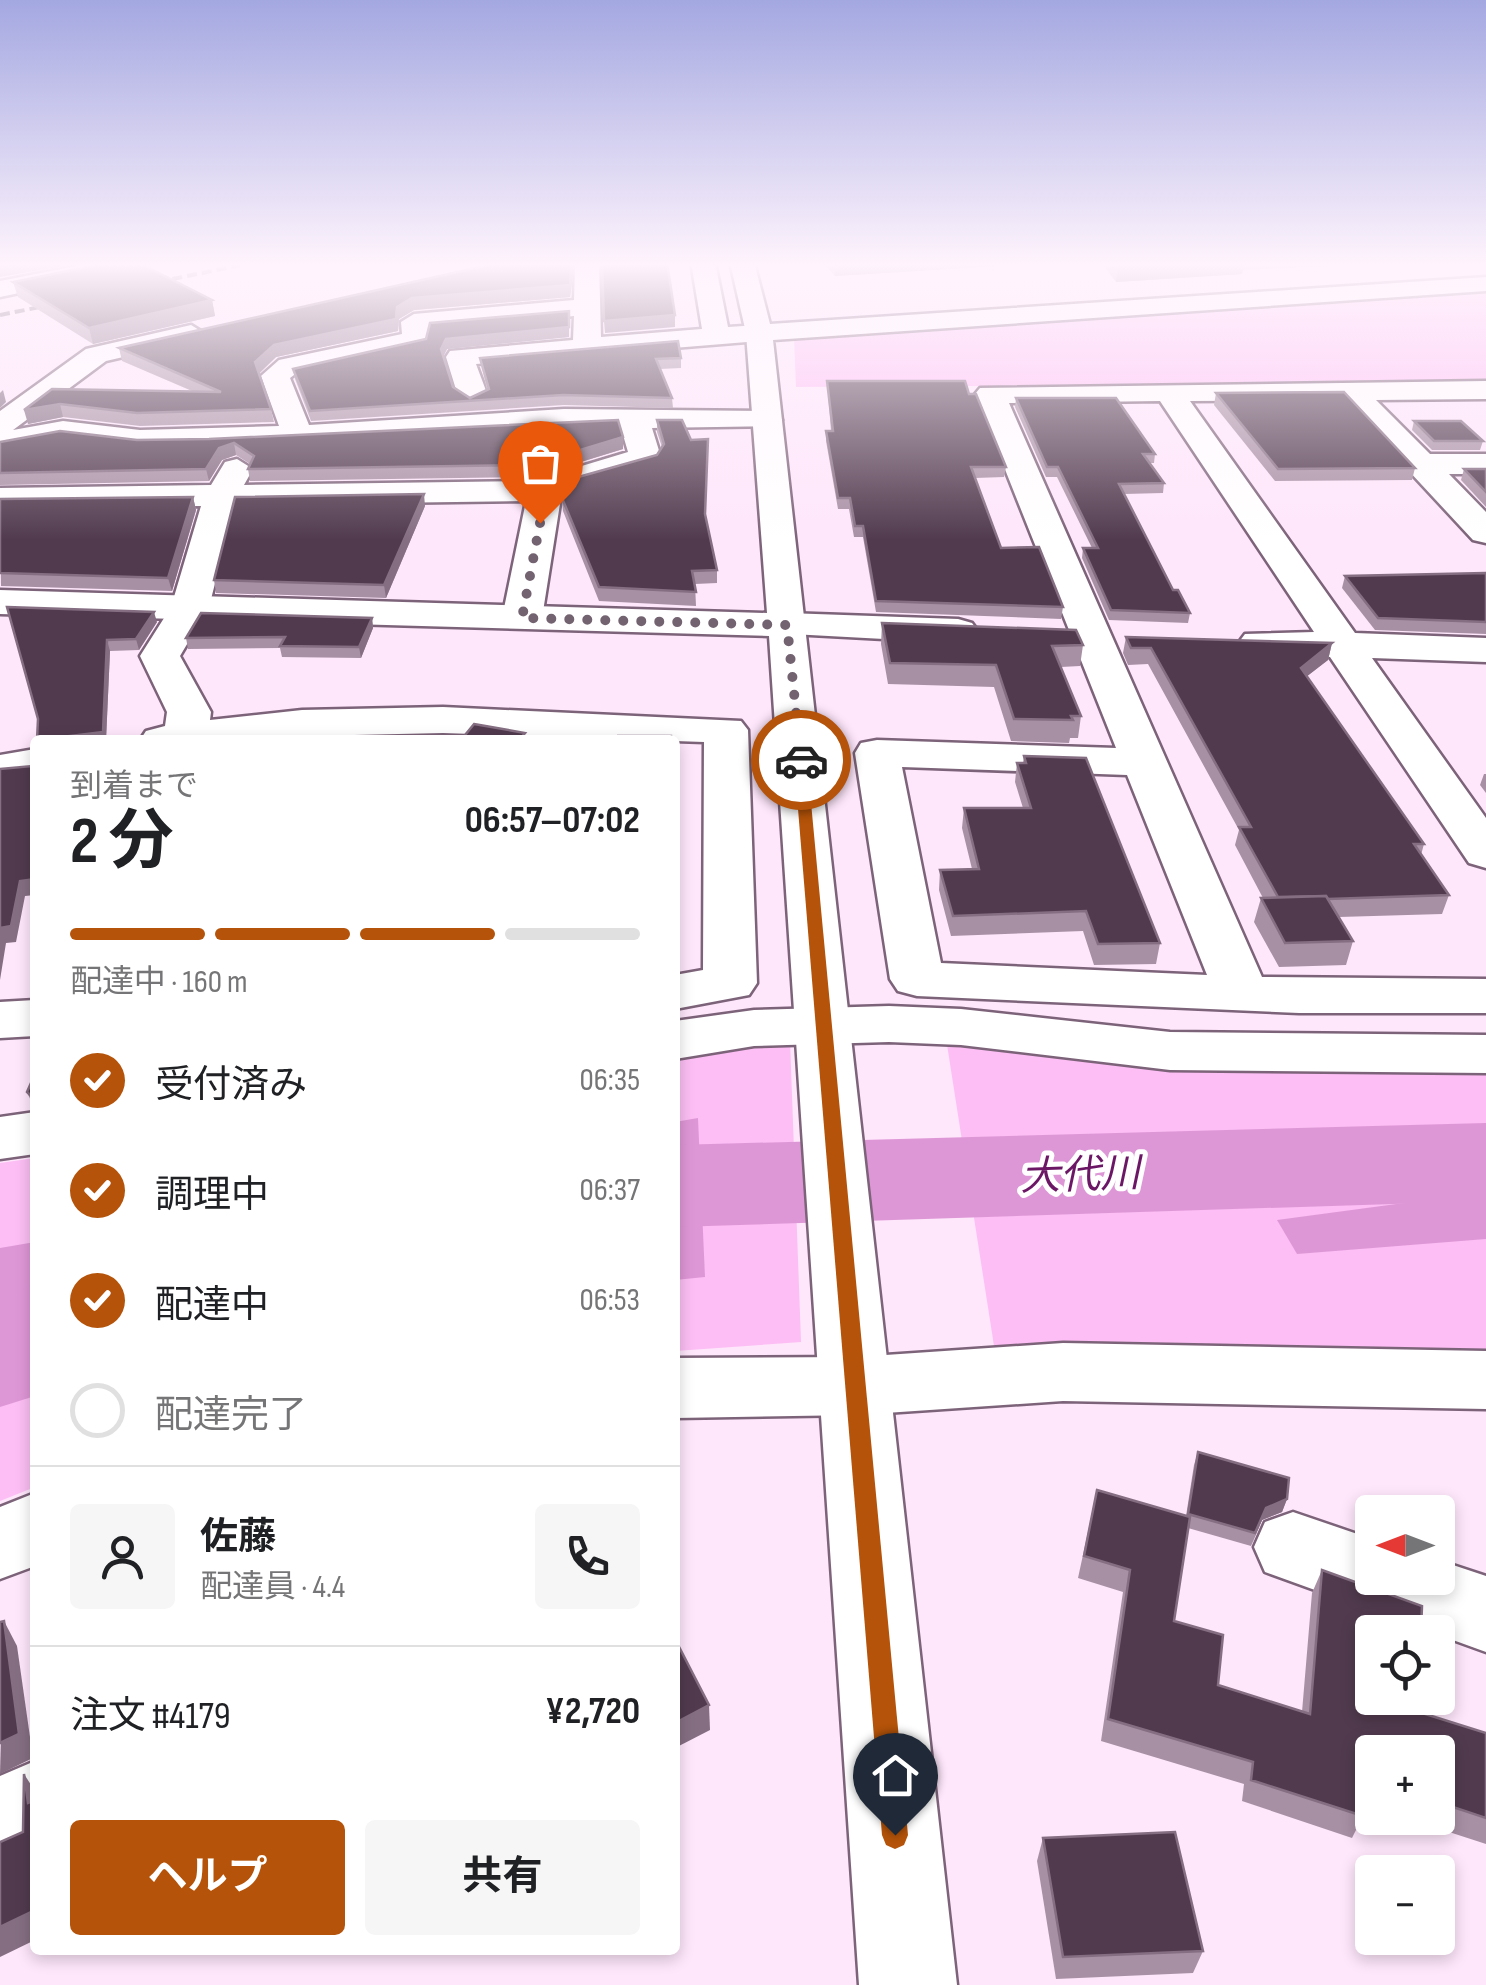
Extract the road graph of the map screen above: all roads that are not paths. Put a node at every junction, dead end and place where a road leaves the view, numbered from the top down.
1 (98, 355) edge
2 (345, 355) edge
3 (491, 355) edge
4 (761, 355) edge
5 (1486, 390) edge
6 (1352, 391) junction
7 (512, 392) edge
8 (1169, 393) junction
9 (473, 396) junction
10 (292, 420) junction
11 (634, 420) junction
12 (767, 420) junction
13 (0, 425) edge
14 (257, 435) junction
15 (0, 442) edge
16 (1421, 464) junction
17 (1486, 464) edge
18 (545, 491) junction
19 (220, 497) junction
20 (0, 498) edge
21 (1486, 532) edge
22 (0, 602) edge
23 (190, 607) junction
24 (522, 618) junction
25 (787, 625) junction
26 (996, 632) edge
27 (1228, 641) edge
28 (1344, 645) junction
29 (1486, 650) edge
30 (594, 733) edge
31 (180, 735) edge
32 (202, 735) edge
33 (1145, 762) junction
34 (30, 764) edge
35 (0, 770) edge
36 (1486, 853) edge
37 (680, 991) edge
38 (1242, 993) junction
39 (1486, 996) edge
40 (30, 1018) edge
41 (0, 1020) edge
42 (825, 1026) junction
43 (680, 1039) edge
44 (1486, 1054) edge
45 (30, 1134) edge
46 (0, 1138) edge
47 (855, 1374) junction
48 (1486, 1380) edge
49 (680, 1388) edge
50 (30, 1530) edge
51 (0, 1544) edge
52 (1294, 1548) dead end
53 (1355, 1569) edge
54 (1431, 1595) edge
55 (1486, 1614) edge
56 (30, 1808) edge
57 (0, 1822) edge
58 (908, 1985) edge

1 - 13 street
2 - 10 street
3 - 9 street
4 - 12 street
5 - 6 street
6 - 8 street
6 - 16 street
7 - 9 street
8 - 28 street
8 - 33 street
9 - 10 street
10 - 11 street
10 - 14 street
11 - 12 street
11 - 18 street
12 - 25 street
14 - 15 street
14 - 19 street
16 - 17 street
16 - 21 street
18 - 19 street
18 - 24 street
19 - 20 street
19 - 23 street
22 - 23 street
23 - 24 street
23 - 31 street
24 - 25 street
25 - 26 street
25 - 42 street
27 - 28 street
28 - 29 street
28 - 36 street
30 - 32 street
30 - 37 street
33 - 38 street
33 - 38 street
34 - 35 street
38 - 39 street
40 - 41 street
42 - 43 street
42 - 44 street
42 - 47 street
45 - 46 street
47 - 48 street
47 - 49 street
47 - 58 street
50 - 51 street
52 - 53 street
54 - 55 street
56 - 57 street

